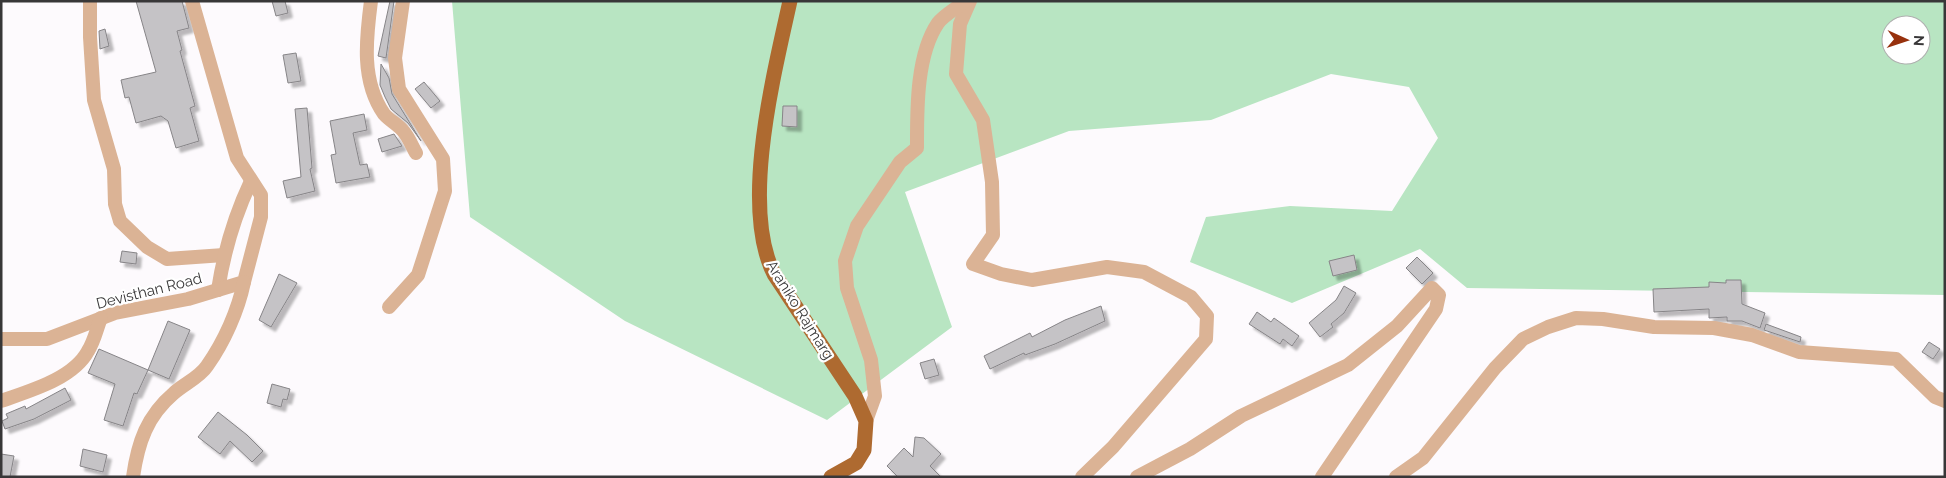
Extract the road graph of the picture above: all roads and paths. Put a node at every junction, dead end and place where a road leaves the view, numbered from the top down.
1 (90, 1) edge
2 (192, 1) edge
3 (371, 1) edge
4 (403, 1) edge
5 (790, 1) edge
6 (965, 1) edge
7 (970, 1) edge
8 (416, 153) dead end
9 (251, 181) junction
10 (224, 255) junction
11 (244, 282) junction
12 (218, 290) junction
13 (389, 307) dead end
14 (101, 318) junction
15 (1, 339) edge
16 (1945, 401) edge
17 (1, 402) edge
18 (866, 421) junction
19 (133, 477) edge
20 (831, 477) edge
21 (1082, 477) edge
22 (1137, 477) edge
23 (1322, 477) edge
24 (1396, 477) edge

1 - 10 street
2 - 9 street
3 - 8 street
4 - 13 street
5 - 18 highway, Araniko Rajmarg
6 - 18 street
7 - 21 street
9 - 10 street, Devisthan Road
9 - 11 street
10 - 12 street, Devisthan Road
11 - 12 street, Devisthan Road
11 - 19 street
12 - 14 street, Devisthan Road
14 - 15 street, Devisthan Road
14 - 17 street
16 - 24 street
18 - 20 highway, Araniko Rajmarg
22 - 23 street

